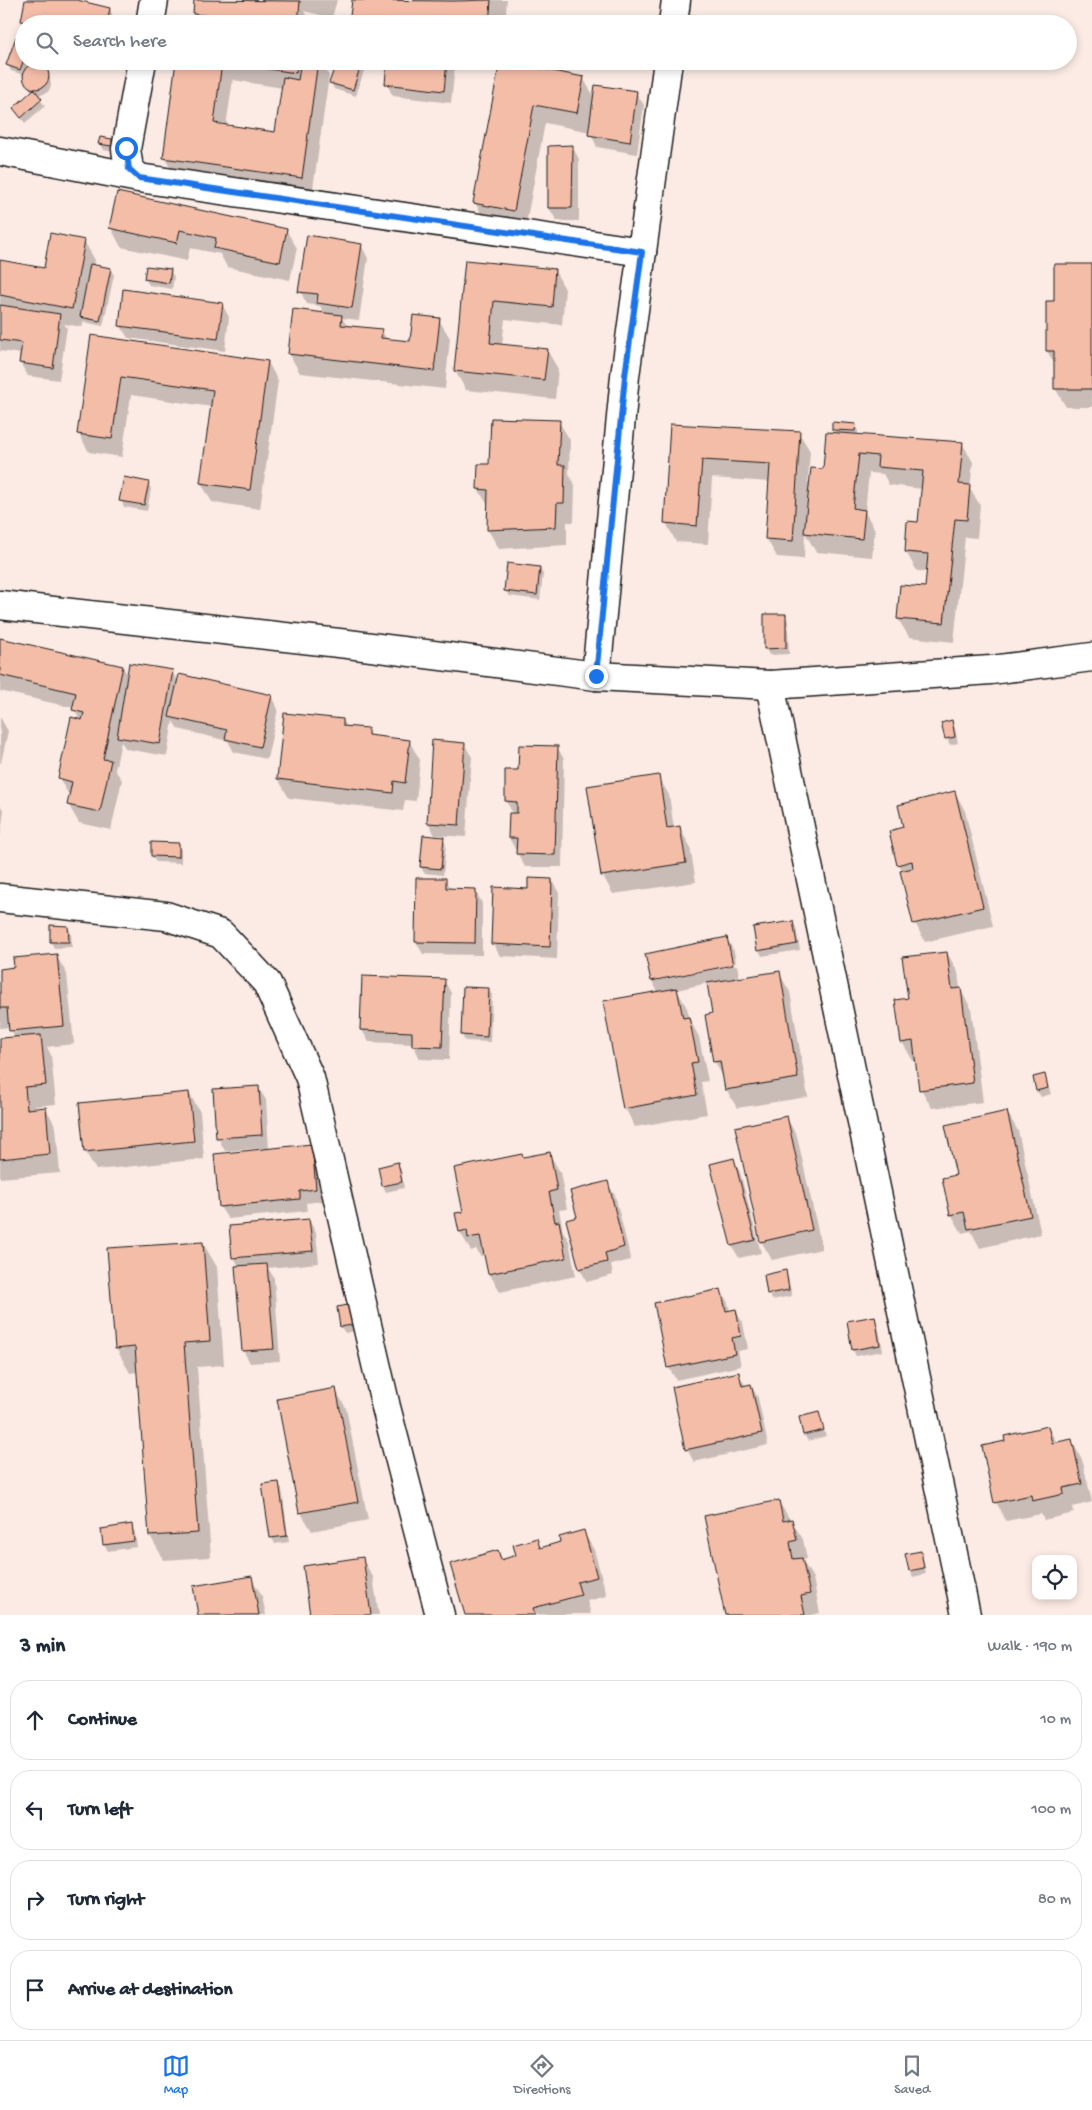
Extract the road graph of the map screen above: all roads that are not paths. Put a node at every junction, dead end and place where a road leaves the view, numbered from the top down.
1 (154, 0) edge
2 (676, 0) edge
3 (152, 15) edge
4 (674, 15) edge
5 (140, 70) edge
6 (667, 70) edge
7 (0, 150) edge
8 (139, 178) junction
9 (642, 252) junction
10 (0, 605) edge
11 (1092, 657) edge
12 (596, 676) junction
13 (770, 685) junction
14 (0, 898) edge
15 (440, 1615) edge
16 (966, 1615) edge

1 - 3 street
2 - 4 street
5 - 8 street
6 - 9 street
7 - 8 street
8 - 9 street
9 - 12 street
10 - 12 street
11 - 13 street
12 - 13 street
13 - 16 street
14 - 15 street

